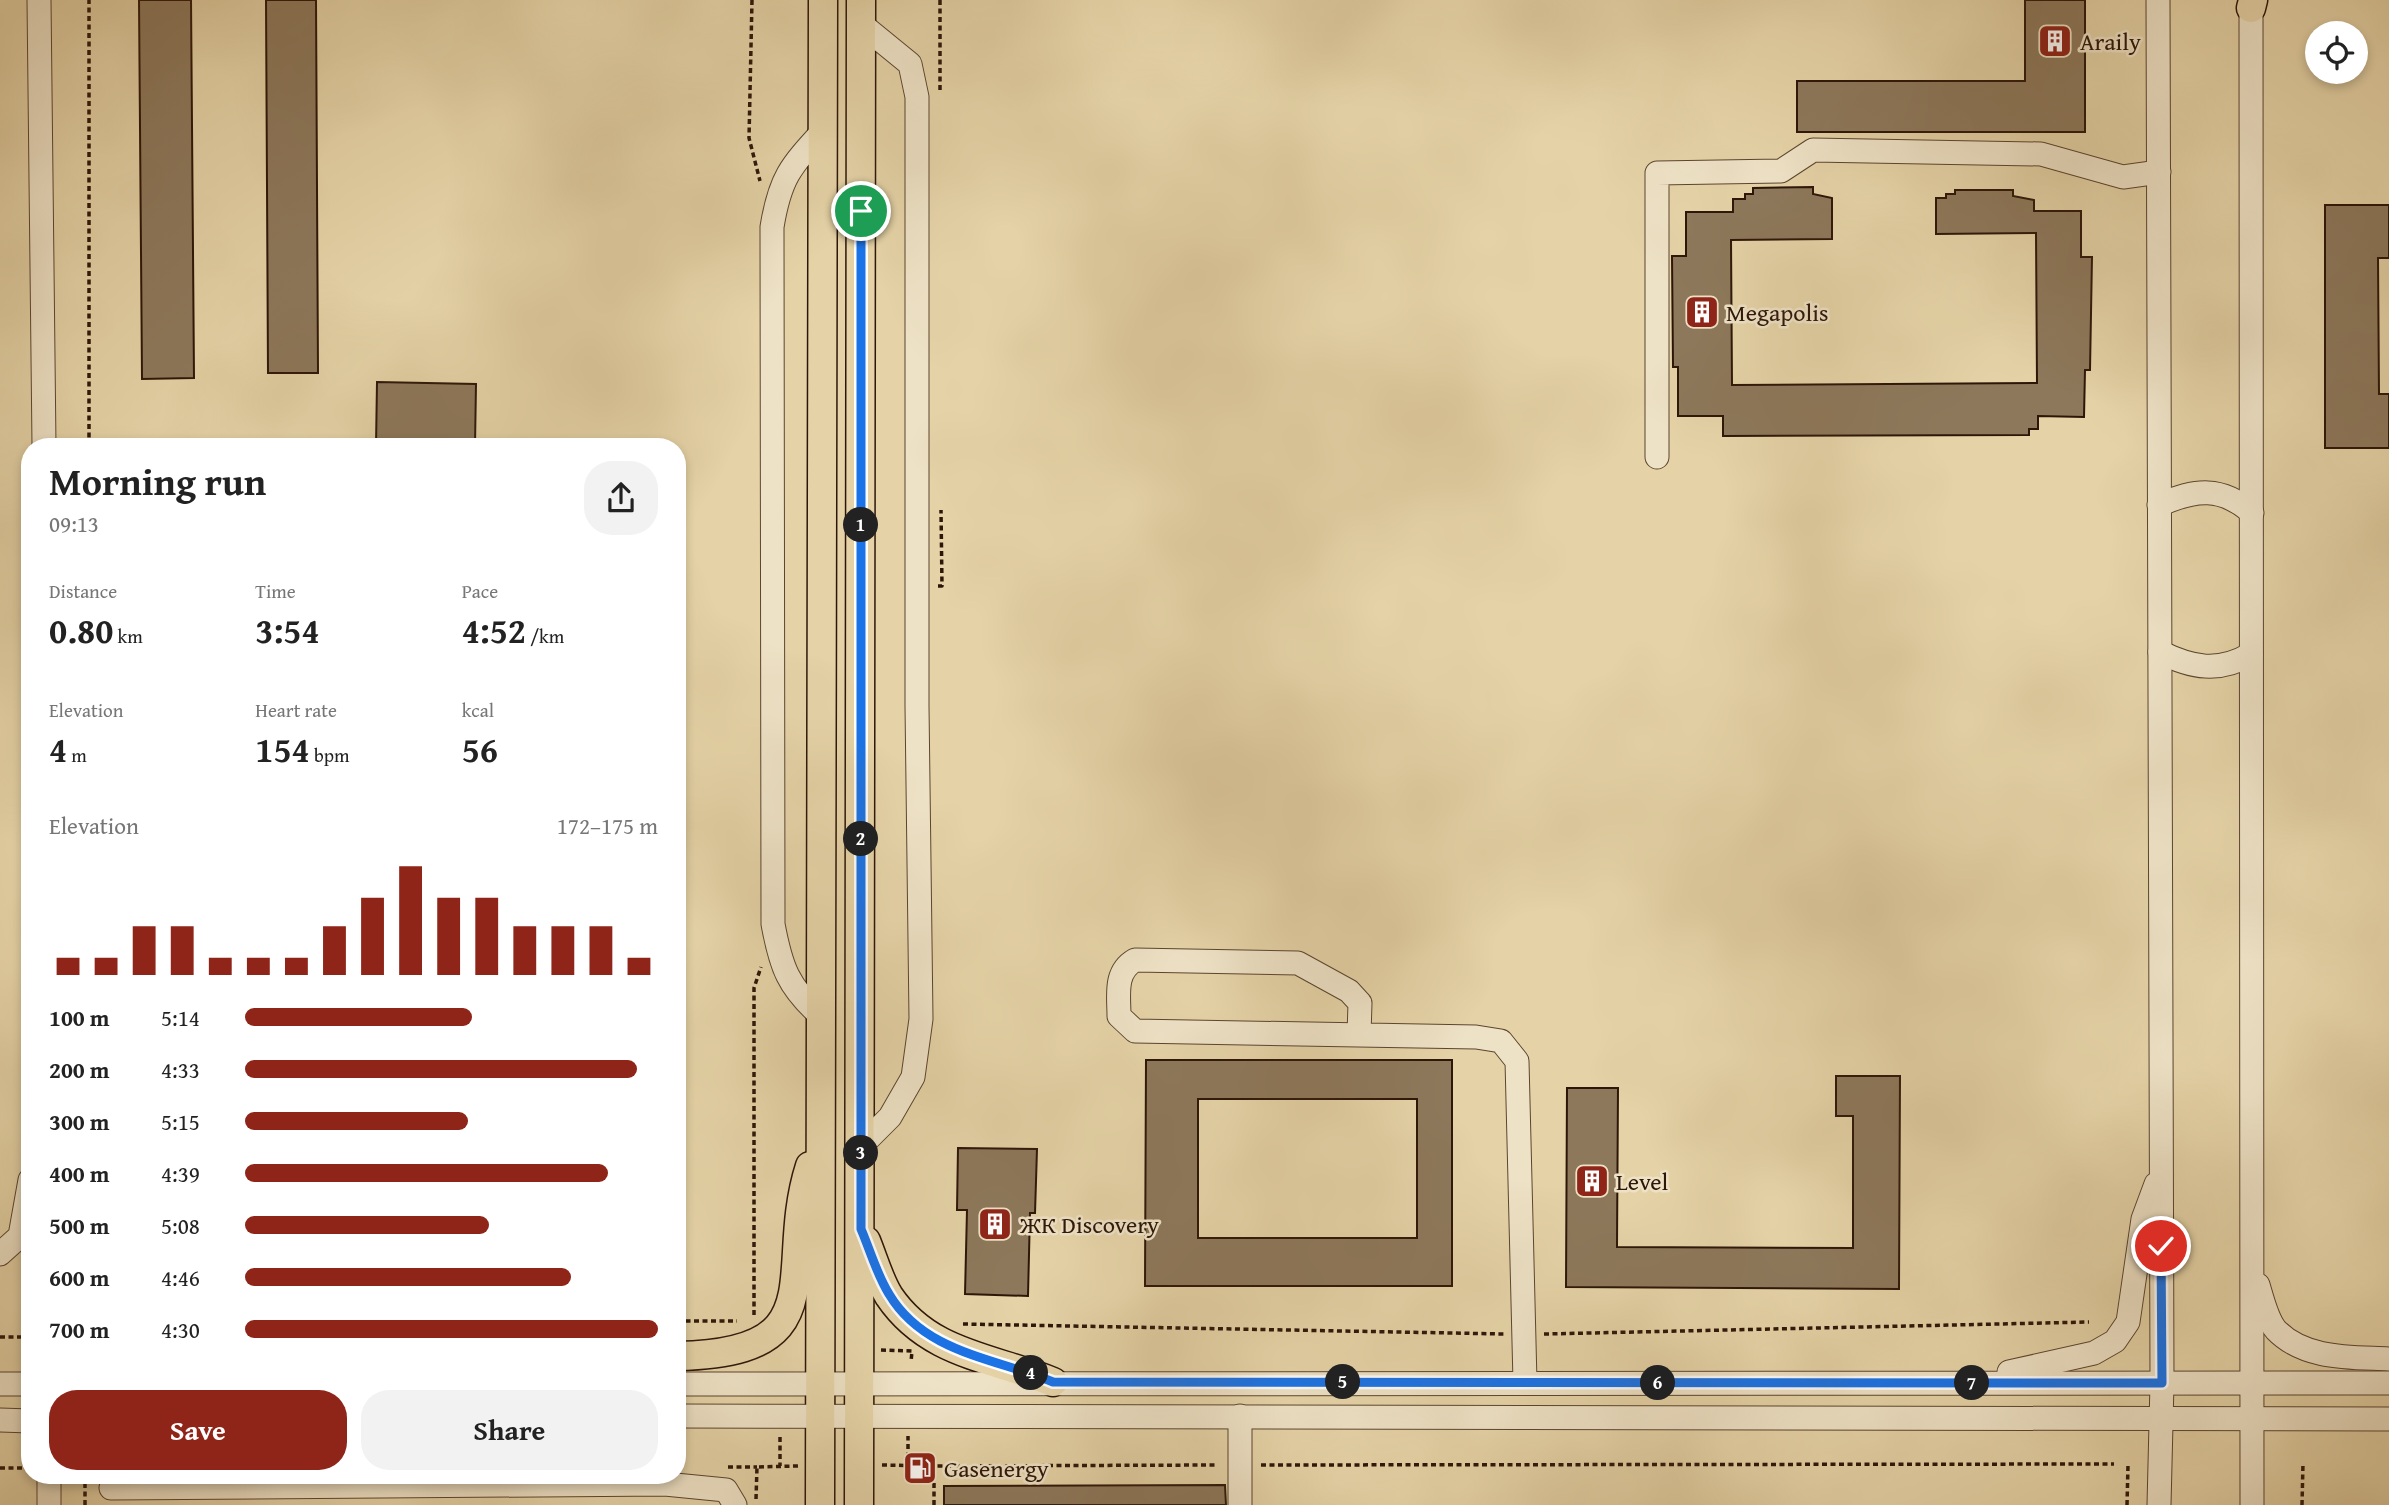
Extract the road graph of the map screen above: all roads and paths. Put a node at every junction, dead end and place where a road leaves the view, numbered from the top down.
1 (39, 0) edge
2 (89, 0) edge
3 (752, 0) edge
4 (823, 0) edge
5 (2158, 0) edge
6 (2252, 3) edge
7 (861, 12) edge
8 (823, 131) junction
9 (2159, 172) junction
10 (762, 189) dead end
11 (44, 438) edge
12 (89, 438) edge
13 (1657, 457) dead end
14 (2160, 505) junction
15 (2252, 513) junction
16 (2160, 652) junction
17 (2251, 654) junction
18 (762, 962) dead end
19 (821, 1016) junction
20 (1359, 1035) junction
21 (821, 1130) junction
22 (861, 1146) junction
23 (2161, 1171) junction
24 (861, 1229) junction
25 (21, 1230) edge
26 (0, 1254) edge
27 (2253, 1273) junction
28 (754, 1321) dead end
29 (2089, 1322) dead end
30 (1524, 1335) junction
31 (0, 1337) edge
32 (21, 1337) edge
33 (918, 1343) junction
34 (862, 1350) junction
35 (686, 1355) edge
36 (2389, 1359) edge
37 (862, 1382) junction
38 (910, 1382) junction
39 (1053, 1382) junction
40 (1525, 1382) junction
41 (1954, 1383) junction
42 (2162, 1383) junction
43 (2389, 1383) edge
44 (0, 1384) edge
45 (21, 1384) edge
46 (686, 1384) edge
47 (820, 1384) junction
48 (2253, 1384) junction
49 (779, 1415) junction
50 (820, 1415) junction
51 (862, 1415) junction
52 (908, 1415) junction
53 (686, 1416) edge
54 (1240, 1416) junction
55 (2160, 1419) junction
56 (2252, 1419) junction
57 (2389, 1419) edge
58 (0, 1420) edge
59 (21, 1421) edge
60 (2303, 1463) dead end
61 (2114, 1464) dead end
62 (820, 1465) junction
63 (861, 1465) junction
64 (1240, 1465) junction
65 (2128, 1465) dead end
66 (780, 1466) junction
67 (908, 1466) junction
68 (934, 1466) junction
69 (0, 1468) edge
70 (21, 1468) edge
71 (50, 1484) edge
72 (85, 1484) edge
73 (111, 1488) dead end
74 (413, 1488) edge
75 (49, 1505) edge
76 (85, 1505) edge
77 (736, 1505) edge
78 (756, 1505) edge
79 (820, 1505) edge
80 (859, 1505) edge
81 (934, 1505) edge
82 (1240, 1505) edge
83 (2127, 1505) edge
84 (2159, 1505) edge
85 (2252, 1505) edge
86 (2302, 1505) edge

1 - 11 street
2 - 12 path
3 - 10 path
4 - 8 main road
5 - 9 street
6 - 15 street
7 - 22 main road
7 - 22 street
8 - 19 main road
8 - 19 street
9 - 13 street
9 - 14 street
14 - 15 street
14 - 16 street
15 - 17 street
16 - 17 street
16 - 23 street
17 - 27 street
18 - 28 path
19 - 21 main road
20 - 20 street
20 - 30 street
21 - 35 main road
21 - 47 main road
22 - 24 main road
23 - 41 street
23 - 42 street
24 - 33 main road
24 - 34 main road
25 - 26 street
27 - 36 street
27 - 48 street
29 - 30 path
30 - 33 path
30 - 40 street
31 - 32 path
33 - 34 path
33 - 38 path
33 - 39 main road
34 - 37 main road
37 - 38 street
37 - 47 street
37 - 51 main road
38 - 39 street
39 - 40 street
40 - 41 street
41 - 42 street
42 - 48 street
42 - 55 street
43 - 48 street
44 - 45 street
46 - 47 street
47 - 50 main road
48 - 56 street
49 - 50 street
49 - 53 street
49 - 66 path
50 - 51 street
50 - 62 main road
51 - 52 street
51 - 63 main road
52 - 54 street
52 - 67 path
54 - 55 street
54 - 64 street
55 - 56 street
55 - 84 street
56 - 57 street
56 - 85 street
58 - 59 street
60 - 86 path
61 - 64 path
62 - 66 path
62 - 79 main road
63 - 67 path
63 - 80 main road
64 - 68 path
64 - 82 street
65 - 83 path
66 - 78 path
67 - 68 path
68 - 81 path
69 - 70 path
71 - 75 street
72 - 76 path
73 - 74 street
74 - 77 street

